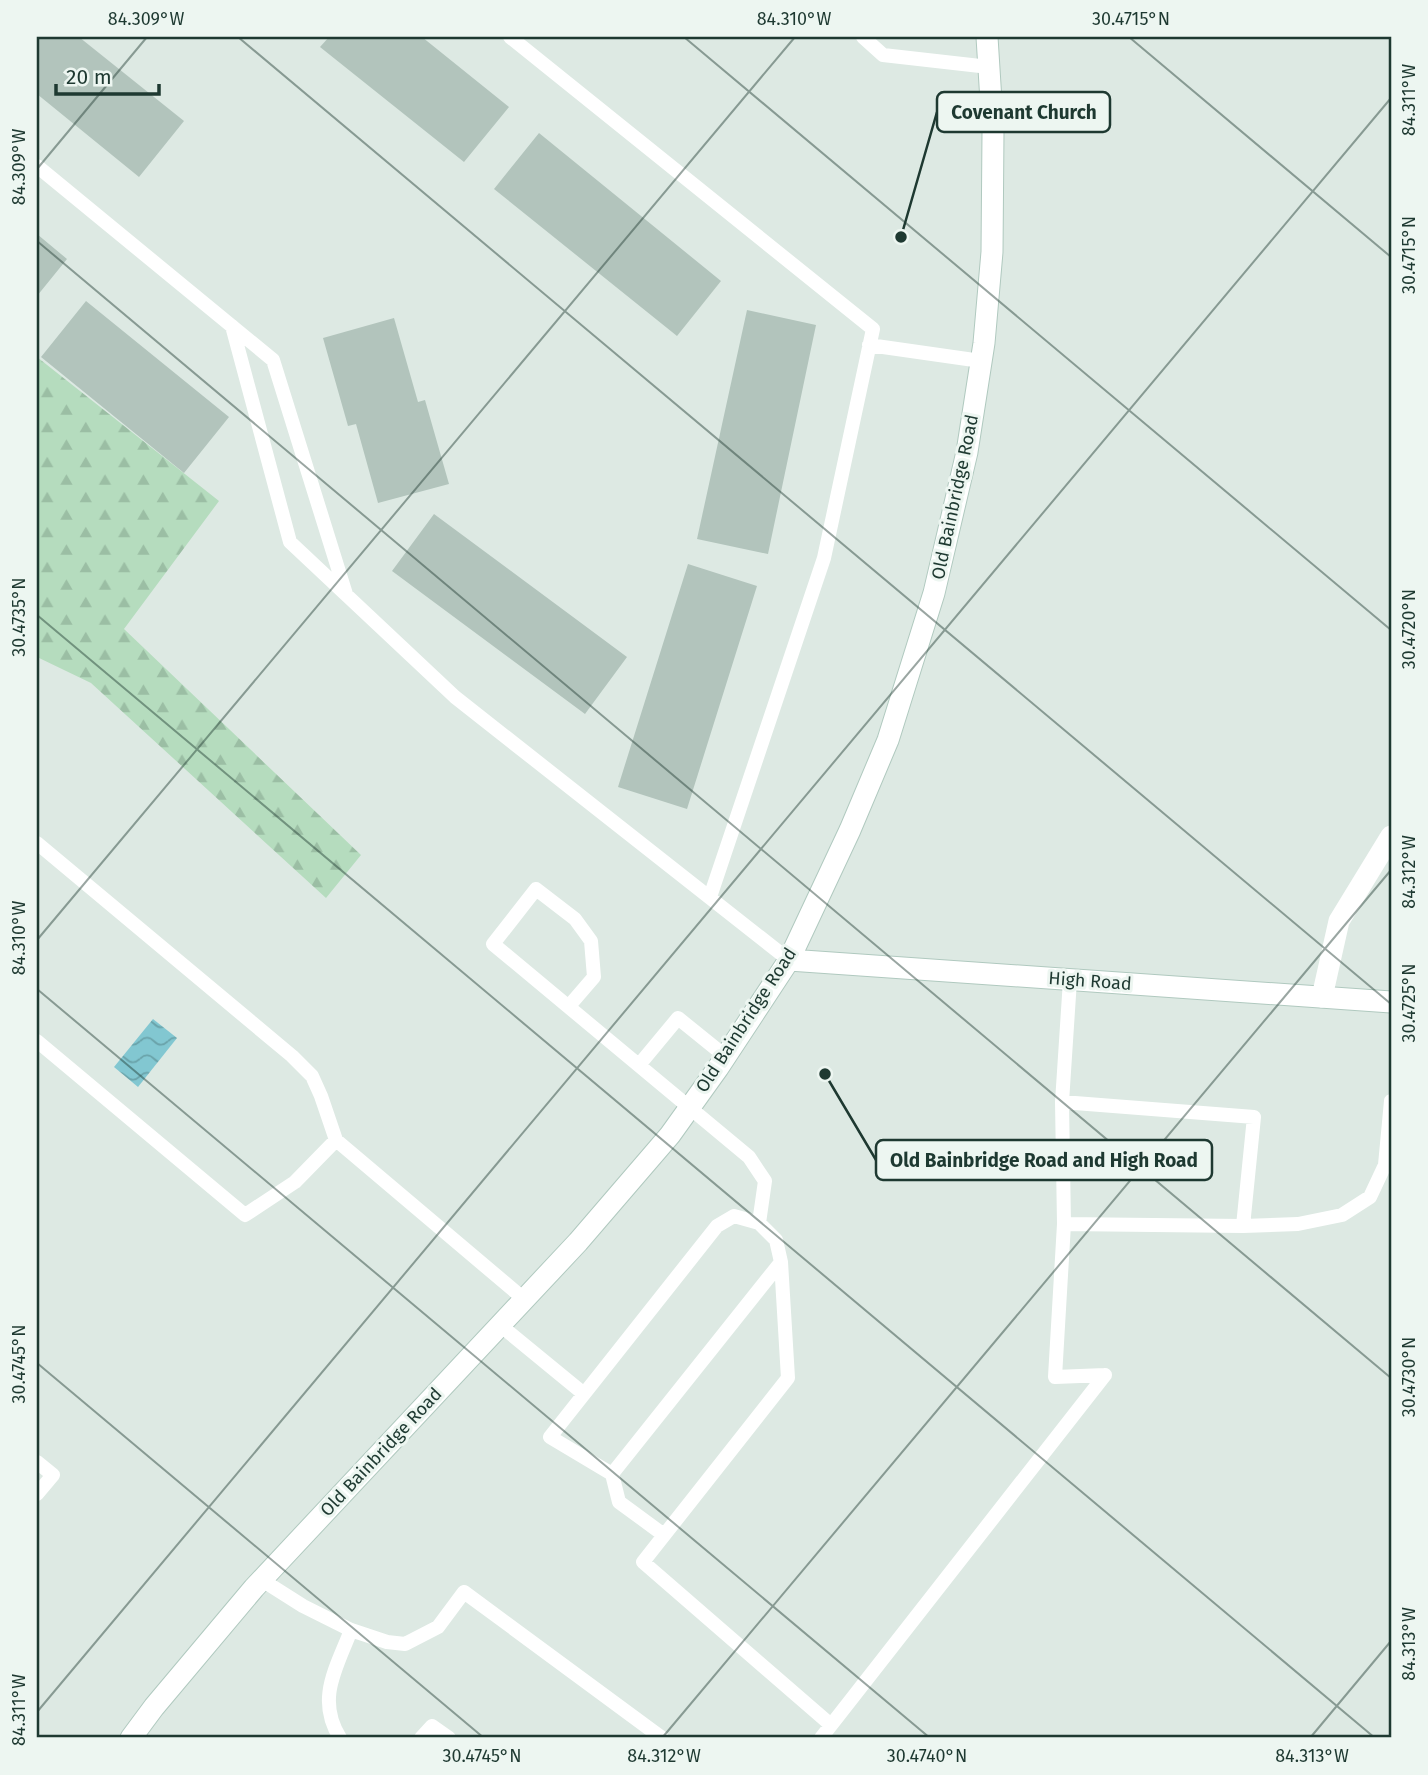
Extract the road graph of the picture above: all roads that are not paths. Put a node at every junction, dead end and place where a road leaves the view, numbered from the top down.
1 (510, 37) edge
2 (863, 37) edge
3 (987, 37) edge
4 (989, 68) junction
5 (37, 166) edge
6 (232, 326) junction
7 (869, 345) junction
8 (981, 361) junction
9 (347, 596) junction
10 (1391, 836) edge
11 (37, 843) edge
12 (710, 897) junction
13 (789, 960) junction
14 (1070, 980) junction
15 (1322, 997) junction
16 (1391, 1002) edge
17 (569, 1006) junction
18 (37, 1041) edge
19 (725, 1056) junction
20 (639, 1065) junction
21 (1391, 1101) edge
22 (1062, 1102) junction
23 (689, 1107) junction
24 (336, 1140) junction
25 (759, 1223) junction
26 (1064, 1224) junction
27 (1243, 1226) junction
28 (780, 1262) junction
29 (524, 1300) junction
30 (500, 1325) junction
31 (584, 1394) junction
32 (37, 1462) edge
33 (612, 1474) junction
34 (37, 1494) edge
35 (664, 1535) junction
36 (262, 1580) junction
37 (351, 1630) junction
38 (831, 1726) junction
39 (131, 1738) edge
40 (340, 1738) edge
41 (421, 1738) edge
42 (449, 1738) edge
43 (662, 1738) edge
44 (821, 1738) edge

1 - 7 lane
2 - 4 lane
3 - 4 main road, Old Bainbridge Road
4 - 8 main road, Old Bainbridge Road
5 - 6 lane
6 - 9 lane
6 - 9 lane
7 - 8 lane
7 - 12 lane
8 - 13 main road, Old Bainbridge Road
9 - 12 lane
10 - 15 main road
11 - 24 lane
12 - 13 lane
13 - 14 main road, High Road
13 - 19 main road, Old Bainbridge Road
14 - 15 main road, High Road
14 - 22 lane
15 - 16 main road, High Road
17 - 17 lane
17 - 20 lane
18 - 24 lane
19 - 20 lane
19 - 23 main road, Old Bainbridge Road
20 - 23 lane
21 - 27 lane
22 - 26 lane
22 - 27 lane
23 - 25 lane
23 - 29 main road, Old Bainbridge Road
24 - 29 lane
25 - 28 lane
25 - 31 lane
26 - 27 lane
26 - 38 lane
28 - 33 lane
28 - 35 lane
29 - 30 main road, Old Bainbridge Road
30 - 31 lane
30 - 36 main road, Old Bainbridge Road
31 - 33 lane
32 - 34 lane
33 - 35 lane
35 - 38 lane
36 - 37 lane
36 - 39 main road, Old Bainbridge Road
37 - 40 lane
37 - 43 lane
38 - 44 lane
41 - 42 lane

